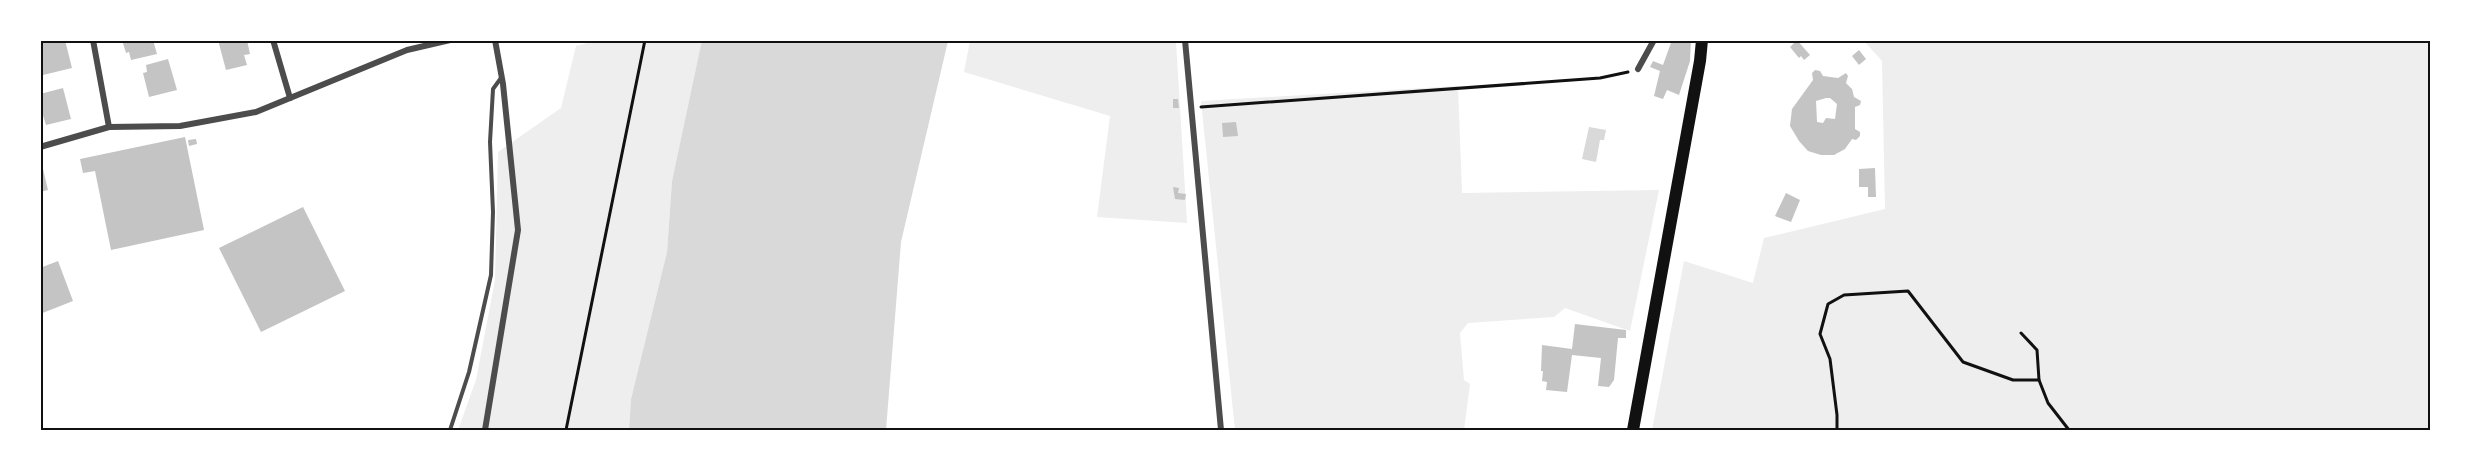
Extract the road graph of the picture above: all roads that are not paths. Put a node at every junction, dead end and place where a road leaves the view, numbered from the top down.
1 (93, 40) edge
2 (273, 40) edge
3 (450, 40) edge
4 (495, 40) edge
5 (1185, 40) edge
6 (1653, 40) edge
7 (1702, 40) edge
8 (1638, 69) road end
9 (501, 77) junction
10 (290, 98) junction
11 (109, 127) junction
12 (40, 147) edge
13 (450, 430) edge
14 (485, 430) edge
15 (1221, 430) edge
16 (1633, 430) edge

1 - 11 street
2 - 10 street
3 - 10 street
4 - 9 street
5 - 15 street
6 - 8 street
7 - 16 main road
9 - 13 lane
9 - 14 street
10 - 11 street
11 - 12 street

